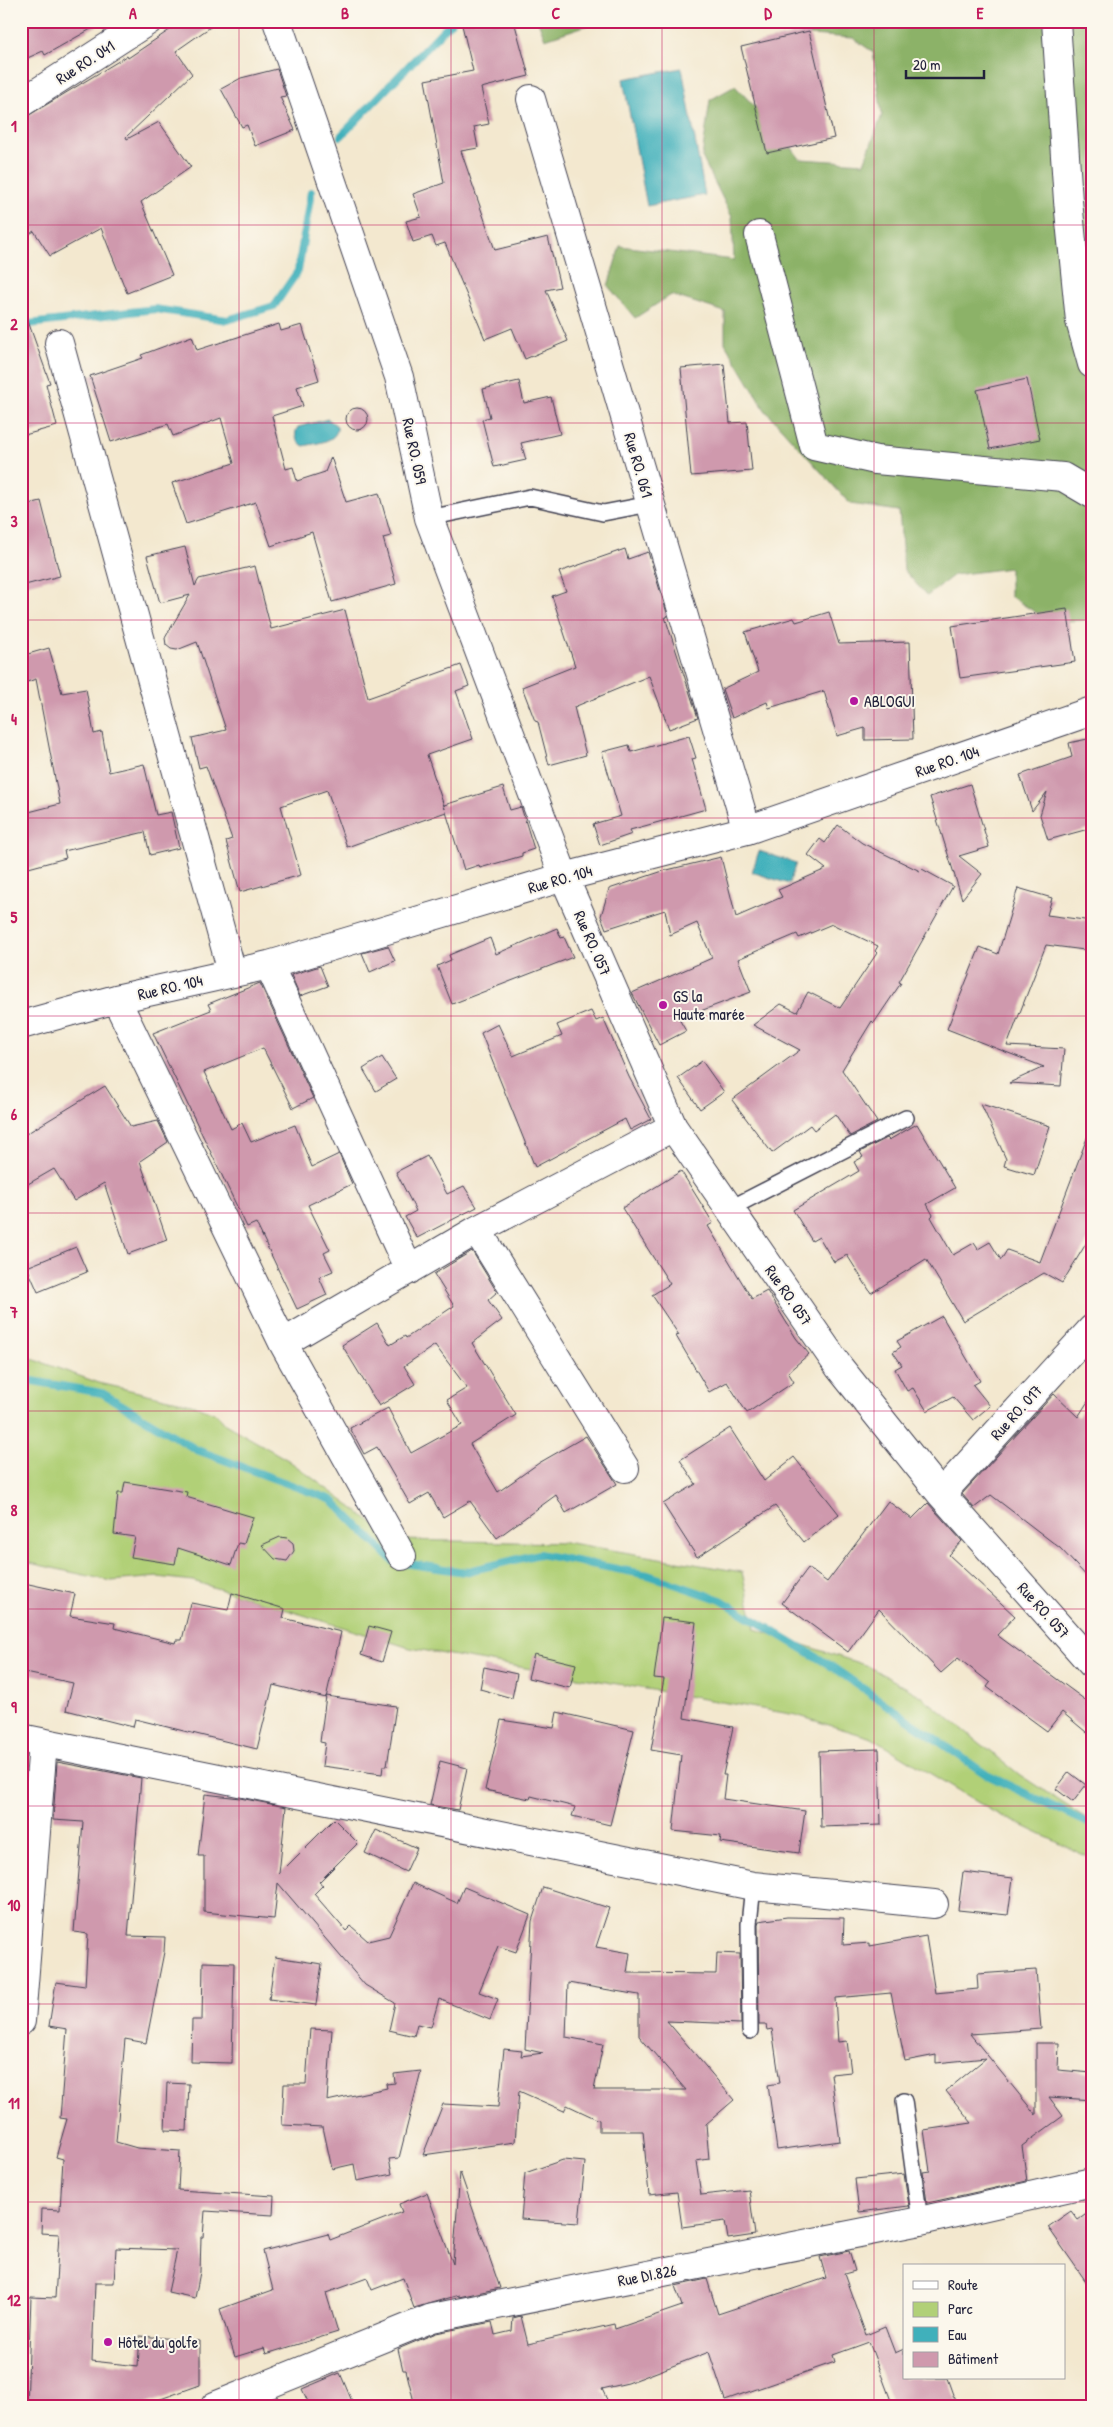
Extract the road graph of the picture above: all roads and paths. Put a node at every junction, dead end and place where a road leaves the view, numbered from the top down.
1 (148, 21) edge
2 (277, 21) edge
3 (1056, 21) edge
4 (531, 99) dead end
5 (21, 103) edge
6 (759, 235) dead end
7 (59, 343) dead end
8 (1092, 364) edge
9 (1092, 494) edge
10 (650, 504) junction
11 (430, 518) junction
12 (1092, 711) edge
13 (747, 830) junction
14 (564, 877) junction
15 (269, 965) junction
16 (232, 972) junction
17 (116, 999) junction
18 (21, 1025) edge
19 (906, 1118) dead end
20 (673, 1127) junction
21 (729, 1209) junction
22 (478, 1230) junction
23 (409, 1270) junction
24 (1092, 1329) edge
25 (283, 1343) junction
26 (625, 1468) dead end
27 (941, 1494) junction
28 (402, 1556) dead end
29 (1092, 1664) edge
30 (32, 1741) edge
31 (753, 1886) junction
32 (934, 1904) dead end
33 (21, 2021) edge
34 (750, 2031) dead end
35 (904, 2101) dead end
36 (1092, 2182) edge
37 (920, 2221) junction
38 (260, 2398) edge
39 (215, 2406) edge

1 - 5 street, Rue RO. 041
2 - 11 street, Rue RO. 059
3 - 8 street
4 - 10 street, Rue RO. 061
6 - 9 street
7 - 16 street
10 - 11 lane
10 - 13 street, Rue RO. 061
11 - 14 street, Rue RO. 059
12 - 13 street, Rue RO. 104
13 - 14 street, Rue RO. 104
14 - 15 street, Rue RO. 104
14 - 20 street, Rue RO. 057
15 - 16 street, Rue RO. 104
15 - 23 street
16 - 17 street, Rue RO. 104
17 - 18 street, Rue RO. 104
17 - 25 street
19 - 21 lane
20 - 21 street, Rue RO. 057
20 - 22 street
21 - 27 street, Rue RO. 057
22 - 23 street
22 - 26 street
23 - 25 street
24 - 27 street, Rue RO. 017
25 - 28 street
27 - 29 street, Rue RO. 057
30 - 31 street
30 - 33 street
31 - 32 street
31 - 34 lane
35 - 37 lane
36 - 37 street, Rue DI.826
37 - 38 street, Rue DI.826
38 - 39 street, Rue DI.826

